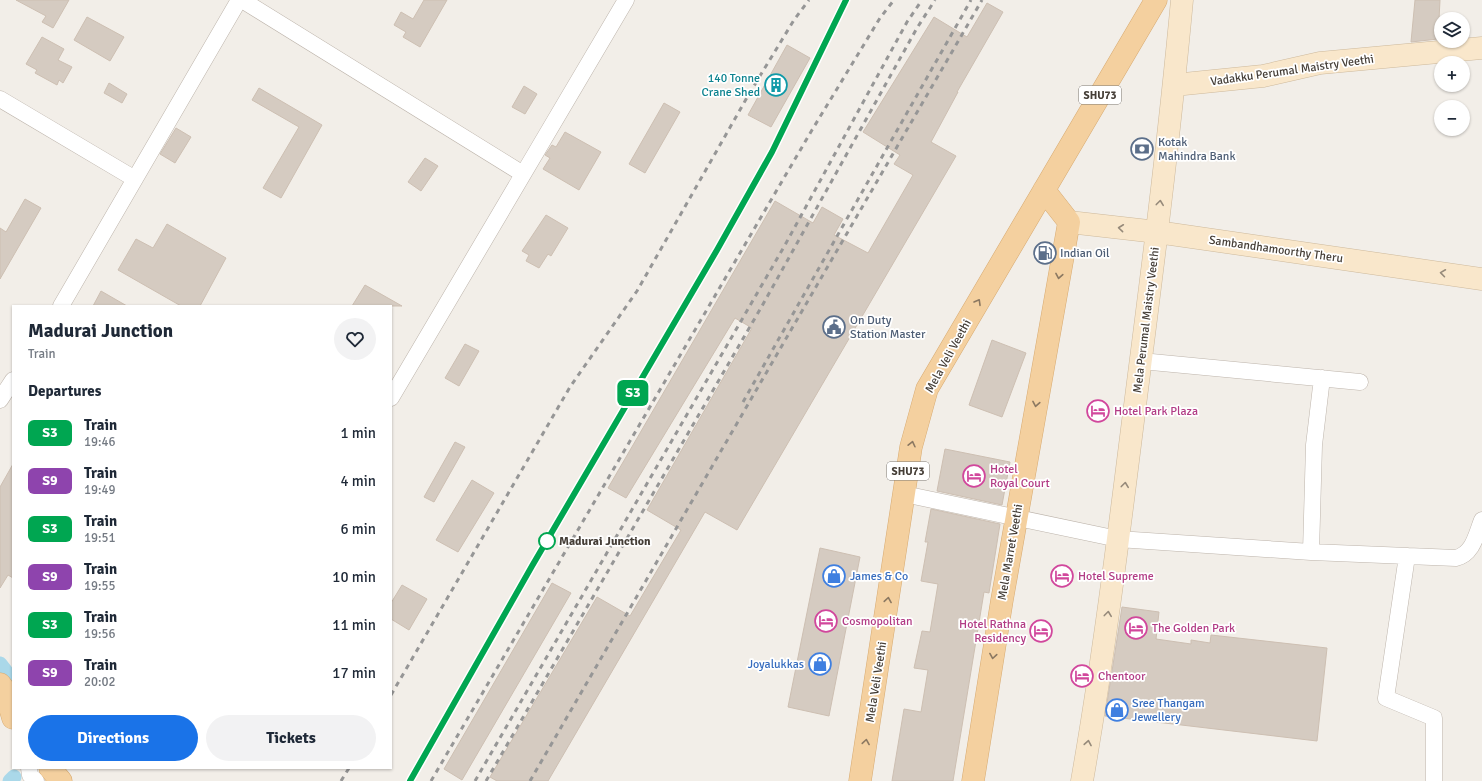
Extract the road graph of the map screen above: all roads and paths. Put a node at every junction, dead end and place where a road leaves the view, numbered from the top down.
1 (240, 0) edge
2 (626, 0) edge
3 (1156, 0) edge
4 (1182, 0) edge
5 (1482, 48) edge
6 (1174, 85) junction
7 (0, 99) edge
8 (523, 174) junction
9 (135, 179) junction
10 (1044, 190) junction
11 (1069, 222) junction
12 (1157, 232) junction
13 (1482, 278) edge
14 (69, 304) edge
15 (1141, 361) junction
16 (1322, 378) junction
17 (12, 382) edge
18 (1360, 382) dead end
19 (392, 396) edge
20 (0, 400) edge
21 (904, 494) junction
22 (1016, 516) junction
23 (1482, 520) edge
24 (1118, 539) junction
25 (1311, 552) junction
26 (1407, 556) junction
27 (0, 684) edge
28 (12, 715) edge
29 (0, 718) edge
30 (12, 724) edge
31 (29, 769) edge
32 (51, 769) edge
33 (36, 781) edge
34 (61, 781) edge
35 (860, 781) edge
36 (973, 781) edge
37 (1082, 781) edge
38 (1434, 781) edge

1 - 8 street
1 - 9 street
2 - 8 street
3 - 10 main road, Mela Veli Veethi / SHU73
4 - 6 street, Mela Perumal Maistry Veethi
5 - 6 street, Vadakku Perumal Maistry Veethi
12 -> 6 street, Mela Perumal Maistry Veethi
7 - 9 street
8 - 19 street
9 - 14 street
10 - 11 main road
21 -> 10 main road, Mela Veli Veethi / SHU73
12 -> 11 street, Sambandhamoorthy Theru
11 -> 22 main road, Mela Marret Veethi
13 -> 12 street, Sambandhamoorthy Theru
12 - 15 street, Mela Perumal Maistry Veethi
15 - 16 street
24 -> 15 street, Mela Perumal Maistry Veethi
16 - 18 street
16 - 25 street
17 - 20 street
21 - 22 street
35 -> 21 main road, Mela Veli Veethi / SHU73
22 - 24 street
22 -> 36 main road, Mela Marret Veethi
23 - 26 street
24 - 25 street
37 -> 24 street, Mela Perumal Maistry Veethi
25 - 26 street
26 - 38 street
27 - 28 main road
29 - 30 main road
31 - 33 street
32 - 34 main road

